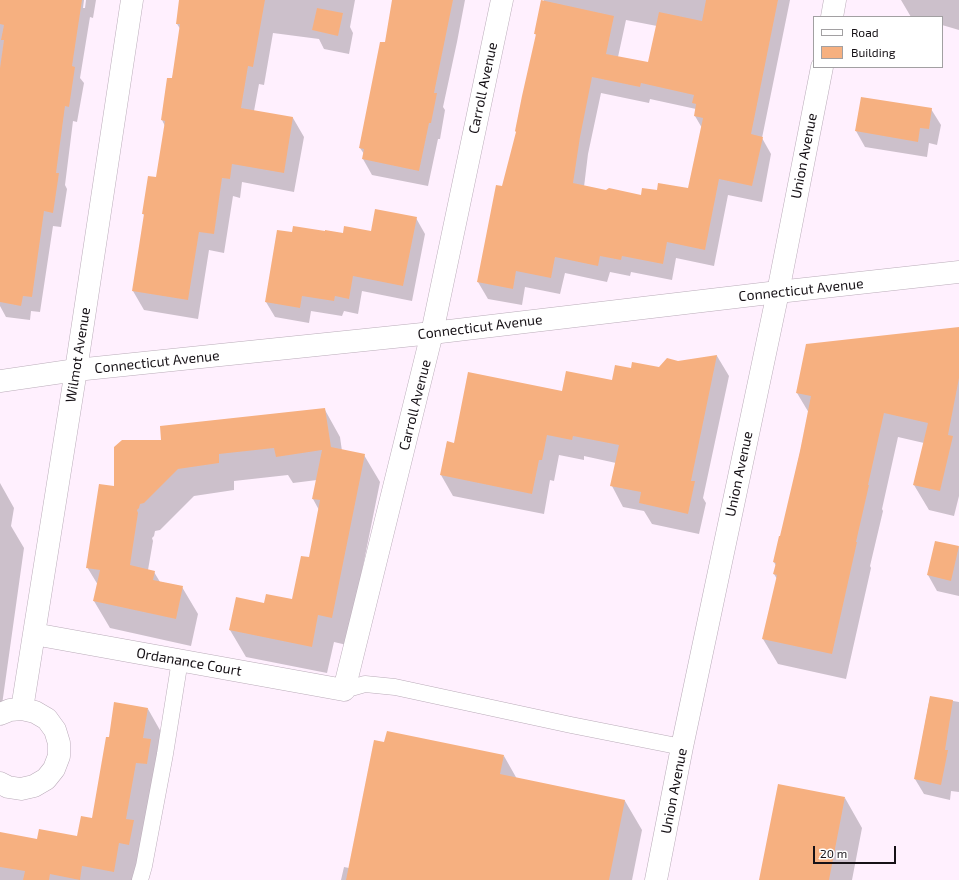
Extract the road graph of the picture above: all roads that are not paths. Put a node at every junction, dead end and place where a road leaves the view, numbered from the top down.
1 (132, 0) edge
2 (502, 0) edge
3 (835, 0) edge
4 (832, 16) edge
5 (822, 68) edge
6 (959, 272) edge
7 (778, 292) junction
8 (432, 333) junction
9 (76, 370) junction
10 (0, 381) edge
11 (34, 634) junction
12 (180, 660) junction
13 (344, 690) junction
14 (22, 709) junction
15 (0, 714) edge
16 (682, 747) junction
17 (0, 783) edge
18 (140, 880) edge
19 (656, 880) edge

1 - 9 street, Wilmot Avenue
2 - 8 street, Carroll Avenue
3 - 4 street
5 - 7 street, Union Avenue
6 - 7 street, Connecticut Avenue
7 - 8 street, Connecticut Avenue
7 - 16 street, Union Avenue
8 - 9 street, Connecticut Avenue
8 - 13 street, Carroll Avenue
9 - 10 street, Connecticut Avenue
9 - 11 street, Wilmot Avenue
11 - 12 street, Ordanance Court
11 - 14 street, Wilmot Avenue
12 - 13 street, Ordanance Court
12 - 18 lane
13 - 16 lane
14 - 15 street
14 - 17 street
16 - 19 street, Union Avenue

